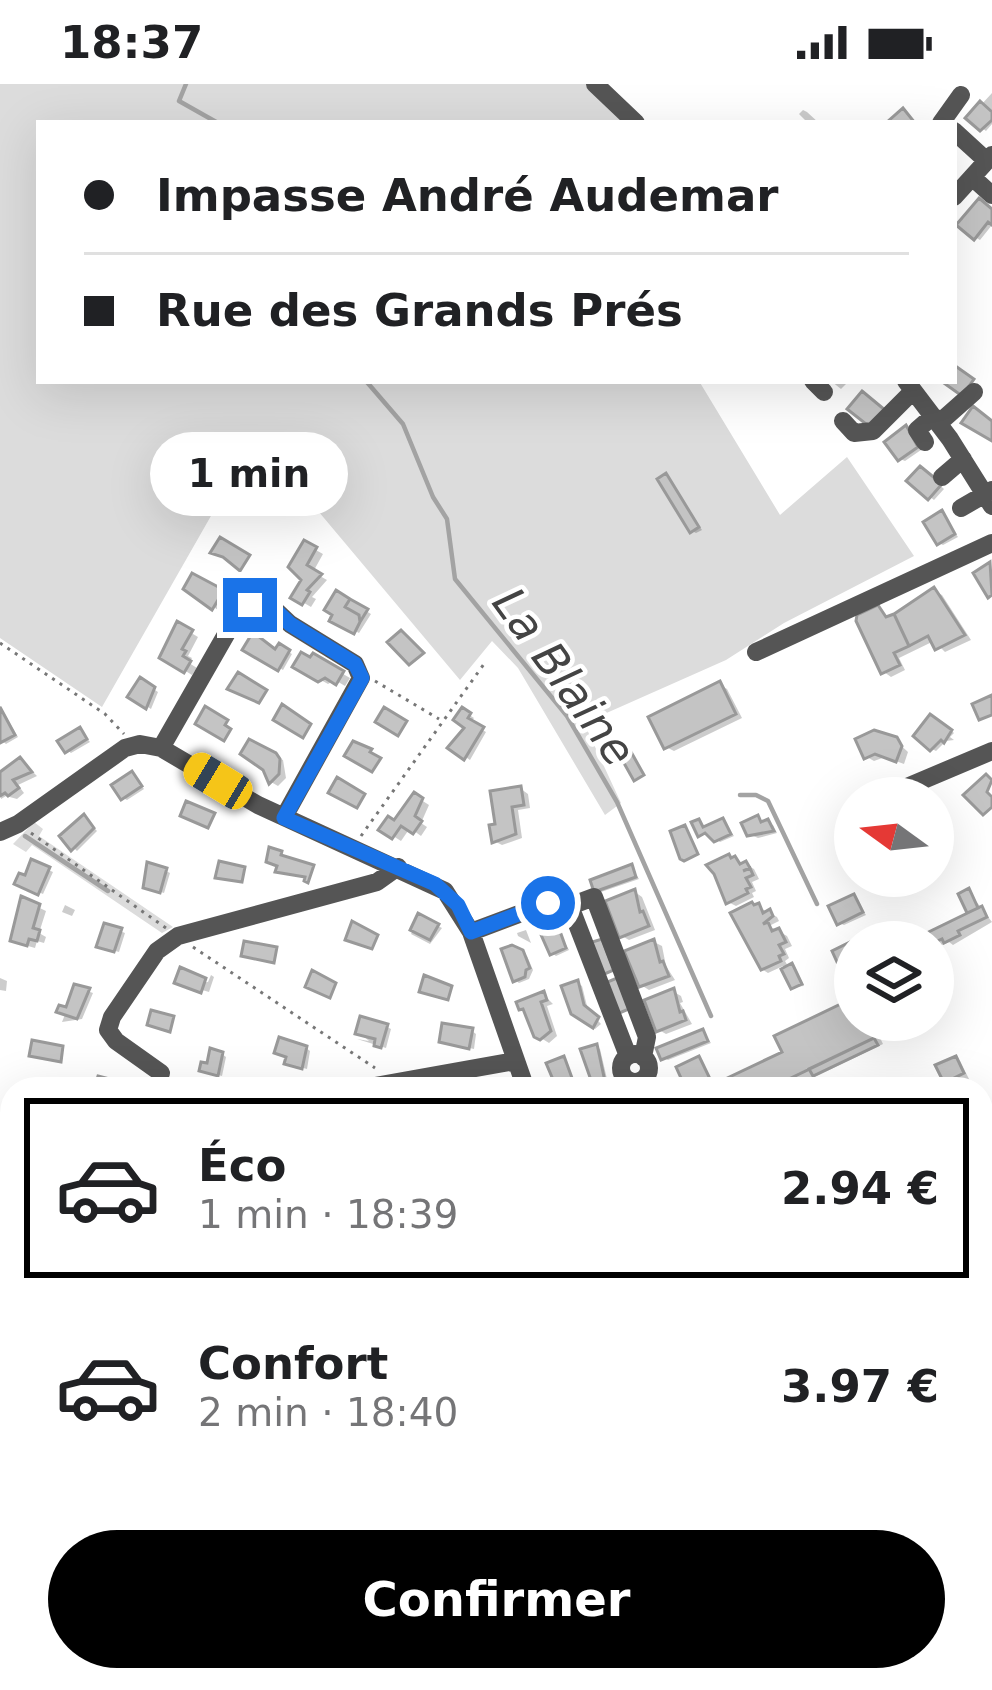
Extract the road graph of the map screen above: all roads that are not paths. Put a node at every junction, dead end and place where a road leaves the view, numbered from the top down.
1 (595, 84) edge
2 (962, 95) dead end
3 (633, 120) edge
4 (946, 120) edge
5 (957, 133) edge
6 (989, 158) edge
7 (962, 190) edge
8 (992, 195) edge
9 (909, 386) edge
10 (974, 392) dead end
11 (936, 420) junction
12 (843, 421) dead end
13 (925, 442) dead end
14 (962, 445) junction
15 (942, 477) dead end
16 (990, 497) edge
17 (961, 508) dead end
18 (978, 553) edge
19 (843, 611) junction
20 (853, 633) dead end
21 (763, 650) dead end
22 (161, 748) junction
23 (992, 751) edge
24 (930, 777) edge
25 (284, 818) junction
26 (9, 828) edge
27 (398, 867) junction
28 (471, 932) junction
29 (636, 1056) dead end
30 (515, 1061) junction
31 (161, 1073) dead end
32 (428, 1077) edge
33 (521, 1077) edge

1 - 3 street
2 - 4 street
5 - 6 street
6 - 7 street
7 - 8 street
9 - 11 street
9 - 12 street
10 - 11 street
11 - 13 street
11 - 14 street
14 - 15 street
14 - 16 street
16 - 17 street
18 - 19 street
19 - 20 street
19 - 21 street
22 - 25 street
22 - 25 street
22 - 26 street
23 - 24 street
25 - 27 street
27 - 28 street
27 - 31 street
28 - 29 street
28 - 30 street
30 - 32 street
30 - 33 street

